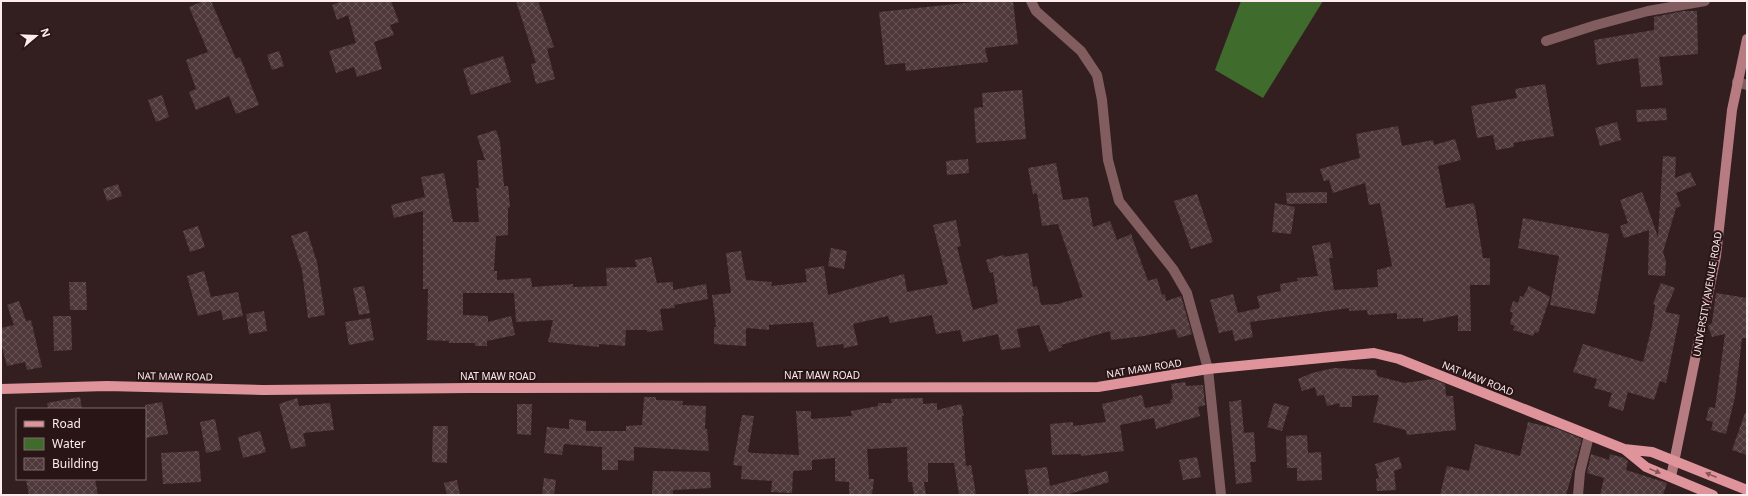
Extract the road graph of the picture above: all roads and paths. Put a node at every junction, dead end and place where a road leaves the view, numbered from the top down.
1 (1031, 1) edge
2 (1705, 1) edge
3 (1747, 39) edge
4 (1546, 41) dead end
5 (1742, 84) edge
6 (1208, 369) junction
7 (1, 389) edge
8 (1589, 436) junction
9 (1624, 449) junction
10 (1675, 461) junction
11 (1670, 477) junction
12 (1747, 490) edge
13 (1221, 495) edge
14 (1578, 495) edge
15 (1713, 495) edge

1 - 6 street
2 - 4 street
3 - 5 main road, UNIVERSITY AVENUE ROAD
5 - 10 main road, UNIVERSITY AVENUE ROAD
6 - 7 main road, NAT MAW ROAD
6 - 8 main road, NAT MAW ROAD
6 - 13 street
8 - 9 main road, NAT MAW ROAD
8 - 14 street
9 - 10 main road, NAT MAW ROAD
9 -> 11 main road, NAT MAW ROAD
10 - 11 main road, UNIVERSITY AVENUE ROAD
12 -> 10 main road, NAT MAW ROAD
11 - 15 main road, NAT MAW ROAD

